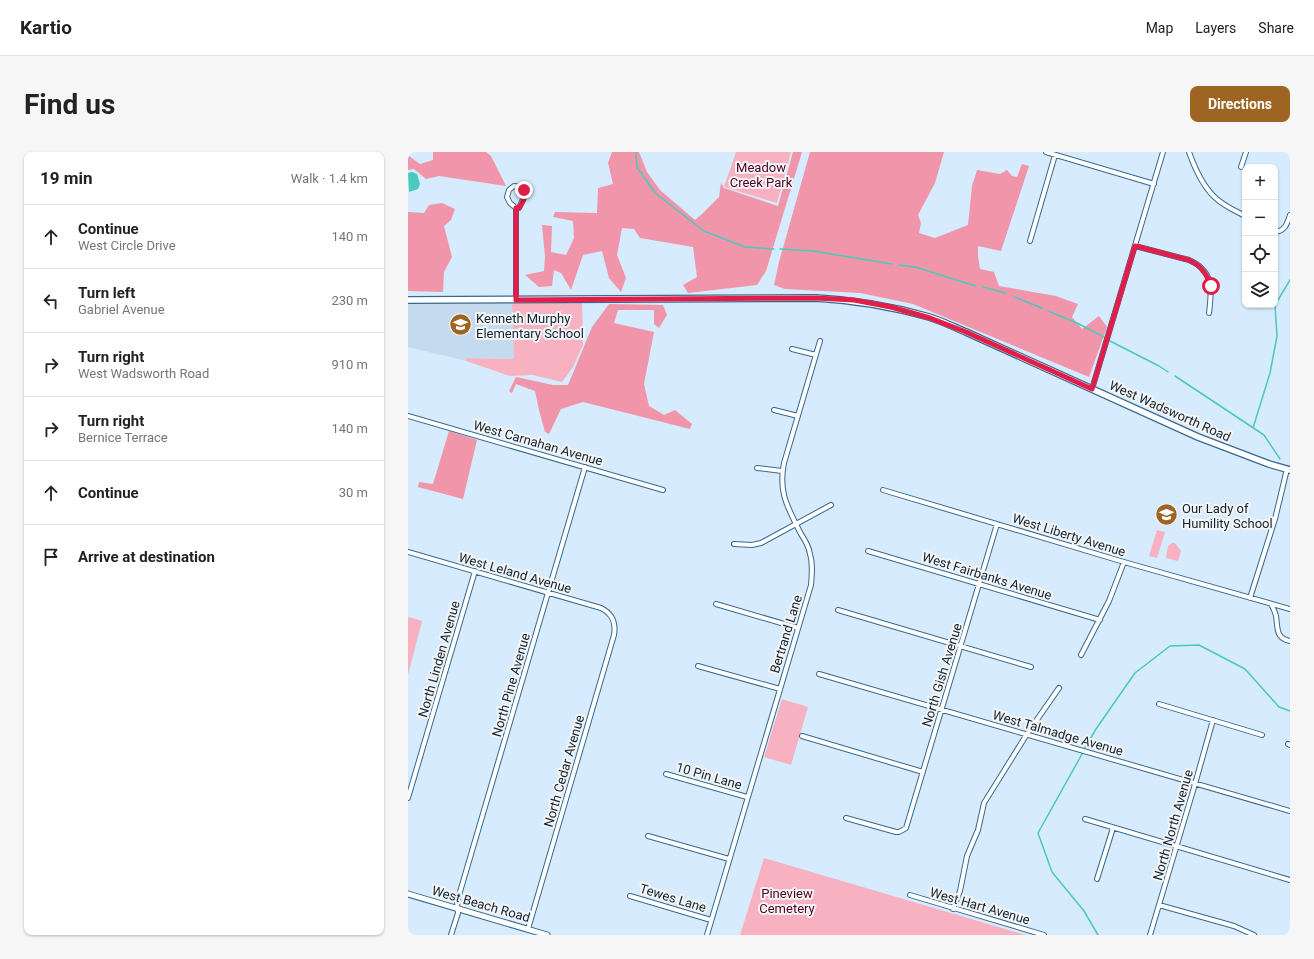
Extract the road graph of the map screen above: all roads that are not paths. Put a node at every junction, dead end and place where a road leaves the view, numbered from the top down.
1 (1047, 152) edge
2 (1163, 152) edge
3 (1189, 152) edge
4 (1246, 152) edge
5 (1055, 155) junction
6 (1241, 167) dead end
7 (1154, 184) junction
8 (516, 208) junction
9 (1242, 214) edge
10 (1290, 215) edge
11 (1278, 232) edge
12 (1030, 241) dead end
13 (1135, 246) junction
14 (408, 300) edge
15 (516, 300) junction
16 (1209, 313) dead end
17 (820, 341) dead end
18 (792, 349) dead end
19 (816, 355) junction
20 (1092, 389) junction
21 (774, 410) dead end
22 (408, 416) edge
23 (798, 416) junction
24 (585, 467) junction
25 (757, 468) dead end
26 (1288, 469) edge
27 (782, 471) junction
28 (662, 490) dead end
29 (883, 490) dead end
30 (831, 505) dead end
31 (796, 524) junction
32 (997, 524) junction
33 (734, 544) dead end
34 (868, 551) dead end
35 (408, 552) edge
36 (1124, 562) junction
37 (475, 571) junction
38 (979, 583) junction
39 (548, 593) junction
40 (1250, 598) junction
41 (716, 604) dead end
42 (1271, 604) junction
43 (1290, 609) edge
44 (838, 610) dead end
45 (612, 618) joint
46 (1100, 620) junction
47 (798, 628) junction
48 (1290, 641) edge
49 (960, 646) junction
50 (1081, 655) dead end
51 (698, 666) dead end
52 (1031, 667) dead end
53 (820, 674) dead end
54 (1059, 688) dead end
55 (780, 689) junction
56 (1159, 704) dead end
57 (942, 709) junction
58 (1213, 720) junction
59 (1027, 734) junction
60 (1262, 735) dead end
61 (802, 736) dead end
62 (923, 772) junction
63 (666, 774) dead end
64 (1195, 784) junction
65 (747, 797) junction
66 (408, 798) edge
67 (1290, 811) edge
68 (846, 818) dead end
69 (1085, 819) dead end
70 (1113, 828) junction
71 (648, 836) dead end
72 (1176, 847) junction
73 (729, 860) junction
74 (1097, 879) dead end
75 (1290, 880) edge
76 (408, 894) edge
77 (910, 895) dead end
78 (630, 896) dead end
79 (1159, 905) junction
80 (457, 908) junction
81 (953, 909) junction
82 (711, 920) junction
83 (528, 929) junction
84 (451, 935) edge
85 (548, 935) edge
86 (707, 935) edge
87 (1044, 935) edge
88 (1150, 935) edge
89 (1254, 935) edge

1 - 5 street
2 - 7 street
3 - 9 street
4 - 6 street
5 - 7 street
5 - 12 street
7 - 13 street
8 - 8 street
8 - 15 street
10 - 11 street
13 - 16 street
13 - 20 street
14 - 15 main road, West Wadsworth Road
15 - 20 main road, West Wadsworth Road
17 - 19 street, Bertrand Lane
18 - 19 street
19 - 23 street, Bertrand Lane
20 - 26 main road, West Wadsworth Road
21 - 23 street
22 - 24 street, West Carnahan Avenue
23 - 27 street, Bertrand Lane
24 - 28 street, West Carnahan Avenue
24 - 39 street, North Pine Avenue
25 - 27 street
26 - 40 street
27 - 31 street, Bertrand Lane
29 - 32 street, West Liberty Avenue
30 - 31 street
31 - 33 street
31 - 47 street, Bertrand Lane
32 - 36 street, West Liberty Avenue
32 - 38 street, North Gish Avenue
34 - 38 street, West Fairbanks Avenue
35 - 37 street, West Leland Avenue
36 - 40 street, West Liberty Avenue
36 - 46 street
37 - 39 street, West Leland Avenue
37 - 66 street, North Linden Avenue
38 - 46 street, West Fairbanks Avenue
38 - 49 street, North Gish Avenue
39 - 45 street, West Leland Avenue
39 - 80 street, North Pine Avenue
40 - 42 street, West Liberty Avenue
41 - 47 street
42 - 43 street, West Liberty Avenue
42 - 48 street
44 - 49 street
45 - 83 street, North Cedar Avenue
46 - 50 street
47 - 55 street, Bertrand Lane
49 - 52 street
49 - 57 street, North Gish Avenue
51 - 55 street
53 - 57 street, West Talmadge Avenue
54 - 59 street
55 - 65 street, Bertrand Lane
56 - 58 street
57 - 59 street, West Talmadge Avenue
57 - 62 street, North Gish Avenue
58 - 60 street
58 - 64 street, North North Avenue
59 - 64 street, West Talmadge Avenue
59 - 81 street
61 - 62 street
62 - 68 street, North Gish Avenue
63 - 65 street, 10 Pin Lane
64 - 67 street, West Talmadge Avenue
64 - 72 street, North North Avenue
65 - 73 street, Bertrand Lane
69 - 70 street
70 - 72 street
70 - 74 street
71 - 73 street
72 - 75 street
72 - 79 street, North North Avenue
73 - 82 street, Bertrand Lane
76 - 80 street, West Beach Road
77 - 81 street, West Hart Avenue
78 - 82 street, Tewes Lane
79 - 88 street, North North Avenue
79 - 89 street
80 - 83 street, West Beach Road
80 - 84 street, North Pine Avenue
81 - 87 street, West Hart Avenue
82 - 86 street, Bertrand Lane
83 - 85 street, West Beach Road

